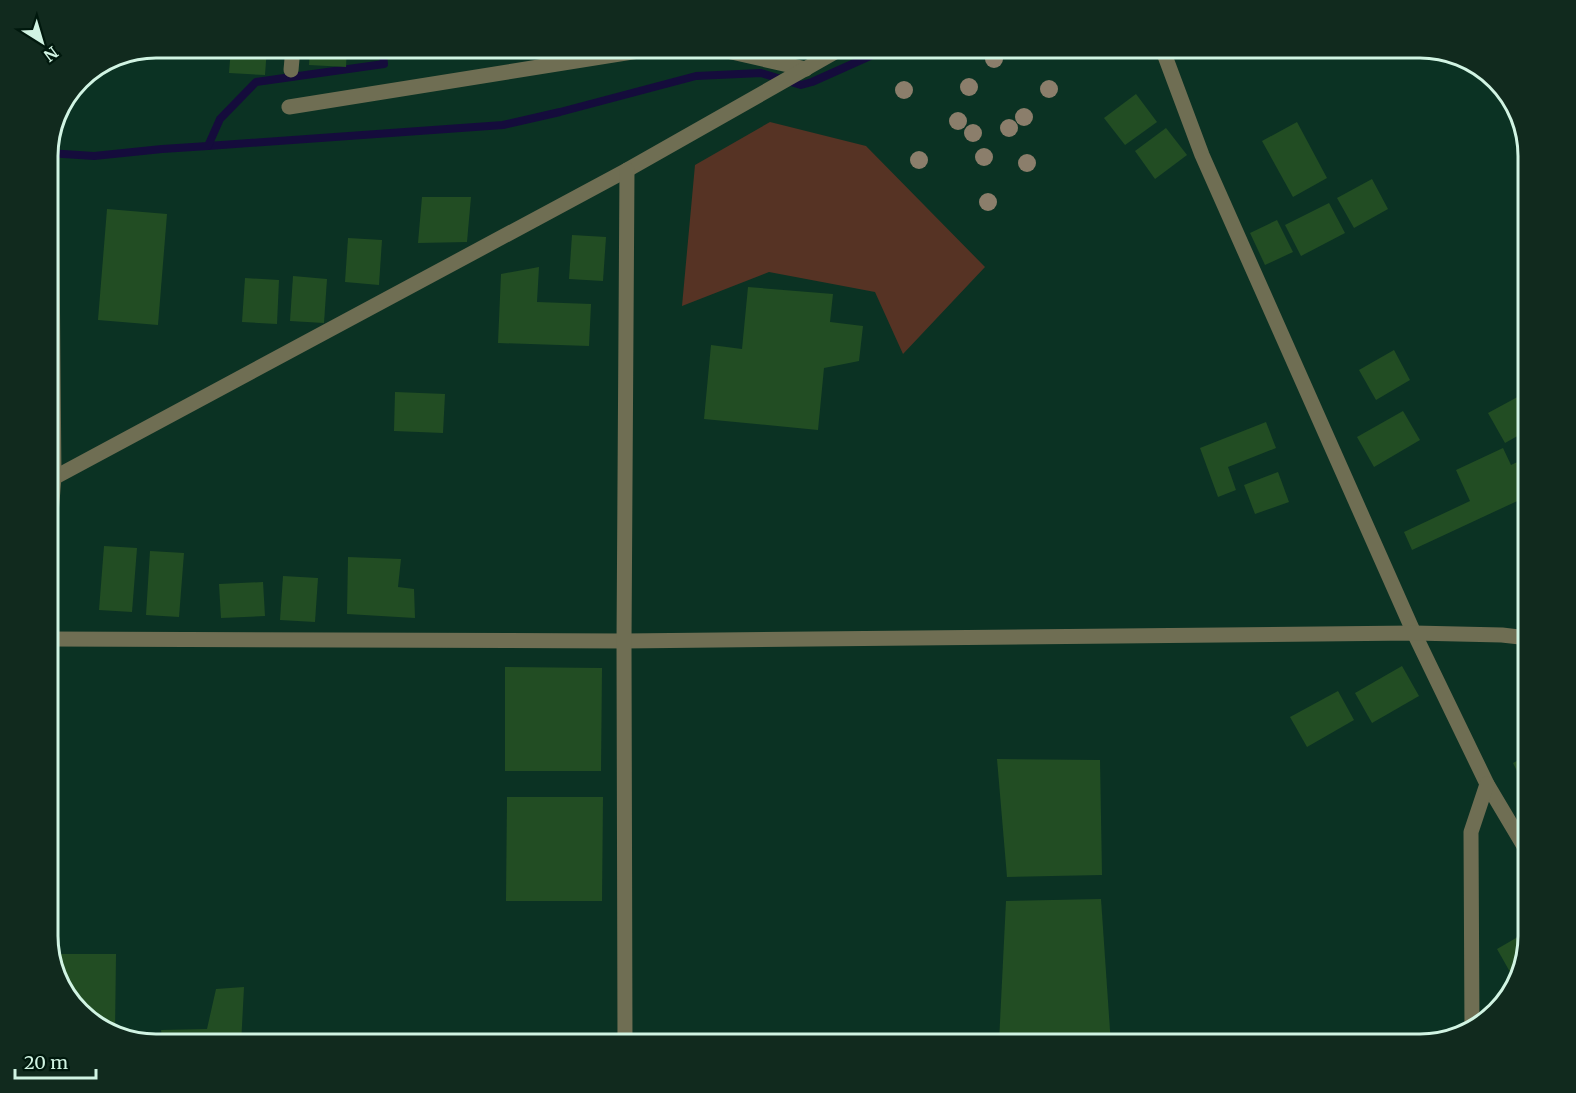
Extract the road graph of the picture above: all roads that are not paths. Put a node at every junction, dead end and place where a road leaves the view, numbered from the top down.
1 (292, 58) edge
2 (595, 58) edge
3 (752, 58) edge
4 (825, 58) edge
5 (1166, 58) edge
6 (291, 70) dead end
7 (802, 71) junction
8 (289, 107) dead end
9 (627, 170) junction
10 (59, 475) edge
11 (1414, 633) junction
12 (1518, 637) edge
13 (59, 639) edge
14 (624, 640) junction
15 (1487, 784) junction
16 (1518, 836) edge
17 (1472, 1019) edge
18 (625, 1034) edge

1 - 6 street
2 - 8 street
3 - 7 street
4 - 7 street
5 - 11 street
7 - 9 street
9 - 10 street
9 - 14 street
11 - 12 street
11 - 14 street
11 - 15 street
13 - 14 street
14 - 18 street
15 - 16 street
15 - 17 street

